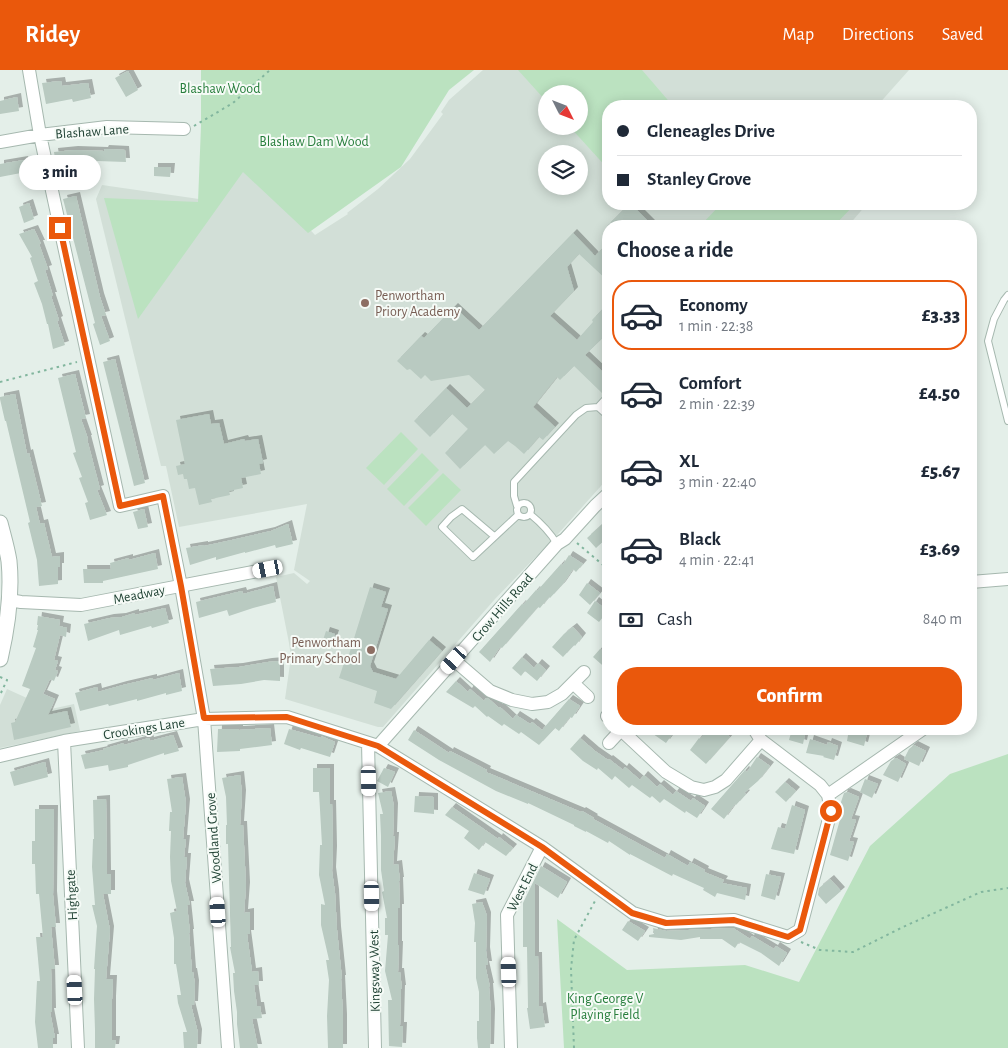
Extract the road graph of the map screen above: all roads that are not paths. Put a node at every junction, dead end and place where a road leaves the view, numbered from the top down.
1 (29, 70) edge
2 (184, 129) road end
3 (40, 135) junction
4 (0, 142) edge
5 (1008, 295) edge
6 (602, 403) edge
7 (598, 407) junction
8 (602, 411) edge
9 (1008, 421) edge
10 (602, 500) edge
11 (517, 506) junction
12 (530, 514) junction
13 (518, 515) junction
14 (0, 523) edge
15 (494, 536) junction
16 (557, 544) junction
17 (268, 569) dead end
18 (1008, 579) edge
19 (5, 580) edge
20 (977, 582) edge
21 (181, 586) junction
22 (9, 600) junction
23 (0, 659) edge
24 (454, 660) junction
25 (584, 672) dead end
26 (573, 683) junction
27 (588, 697) dead end
28 (204, 718) junction
29 (616, 735) edge
30 (627, 735) edge
31 (758, 735) edge
32 (918, 735) edge
33 (761, 740) junction
34 (64, 741) junction
35 (609, 743) dead end
36 (373, 745) junction
37 (0, 756) edge
38 (828, 795) junction
39 (542, 847) junction
40 (78, 1048) edge
41 (228, 1048) edge
42 (375, 1048) edge
43 (511, 1048) edge

1 - 3 street
2 - 3 street, Blashaw Lane
3 - 4 street, Blashaw Lane
3 - 21 street, Woodland Grove
5 - 9 lane
6 - 7 lane
7 - 8 lane
7 - 11 lane
10 - 16 street, Crow Hills Road
11 - 12 lane
11 - 13 lane
12 - 13 lane
12 - 16 lane
13 - 15 lane
14 - 19 street
15 - 15 lane
16 - 24 street, Crow Hills Road
17 - 21 street, Meadway
18 - 20 street
19 - 22 street
21 - 22 street, Meadway
21 - 28 street, Woodland Grove
22 - 23 street
24 - 26 street
24 - 36 street, Crow Hills Road
25 - 26 street
26 - 27 street
28 - 34 street, Crookings Lane
28 - 36 street, Crookings Lane
28 - 41 street, Woodland Grove
29 - 35 street
30 - 33 street
31 - 33 street
32 - 38 street
33 - 38 street
34 - 37 street, Crookings Lane
34 - 40 street, Highgate
36 - 39 street, Crookings Lane
36 - 42 street, Kingsway West
38 - 39 street, Crookings Lane
39 - 43 street, West End

